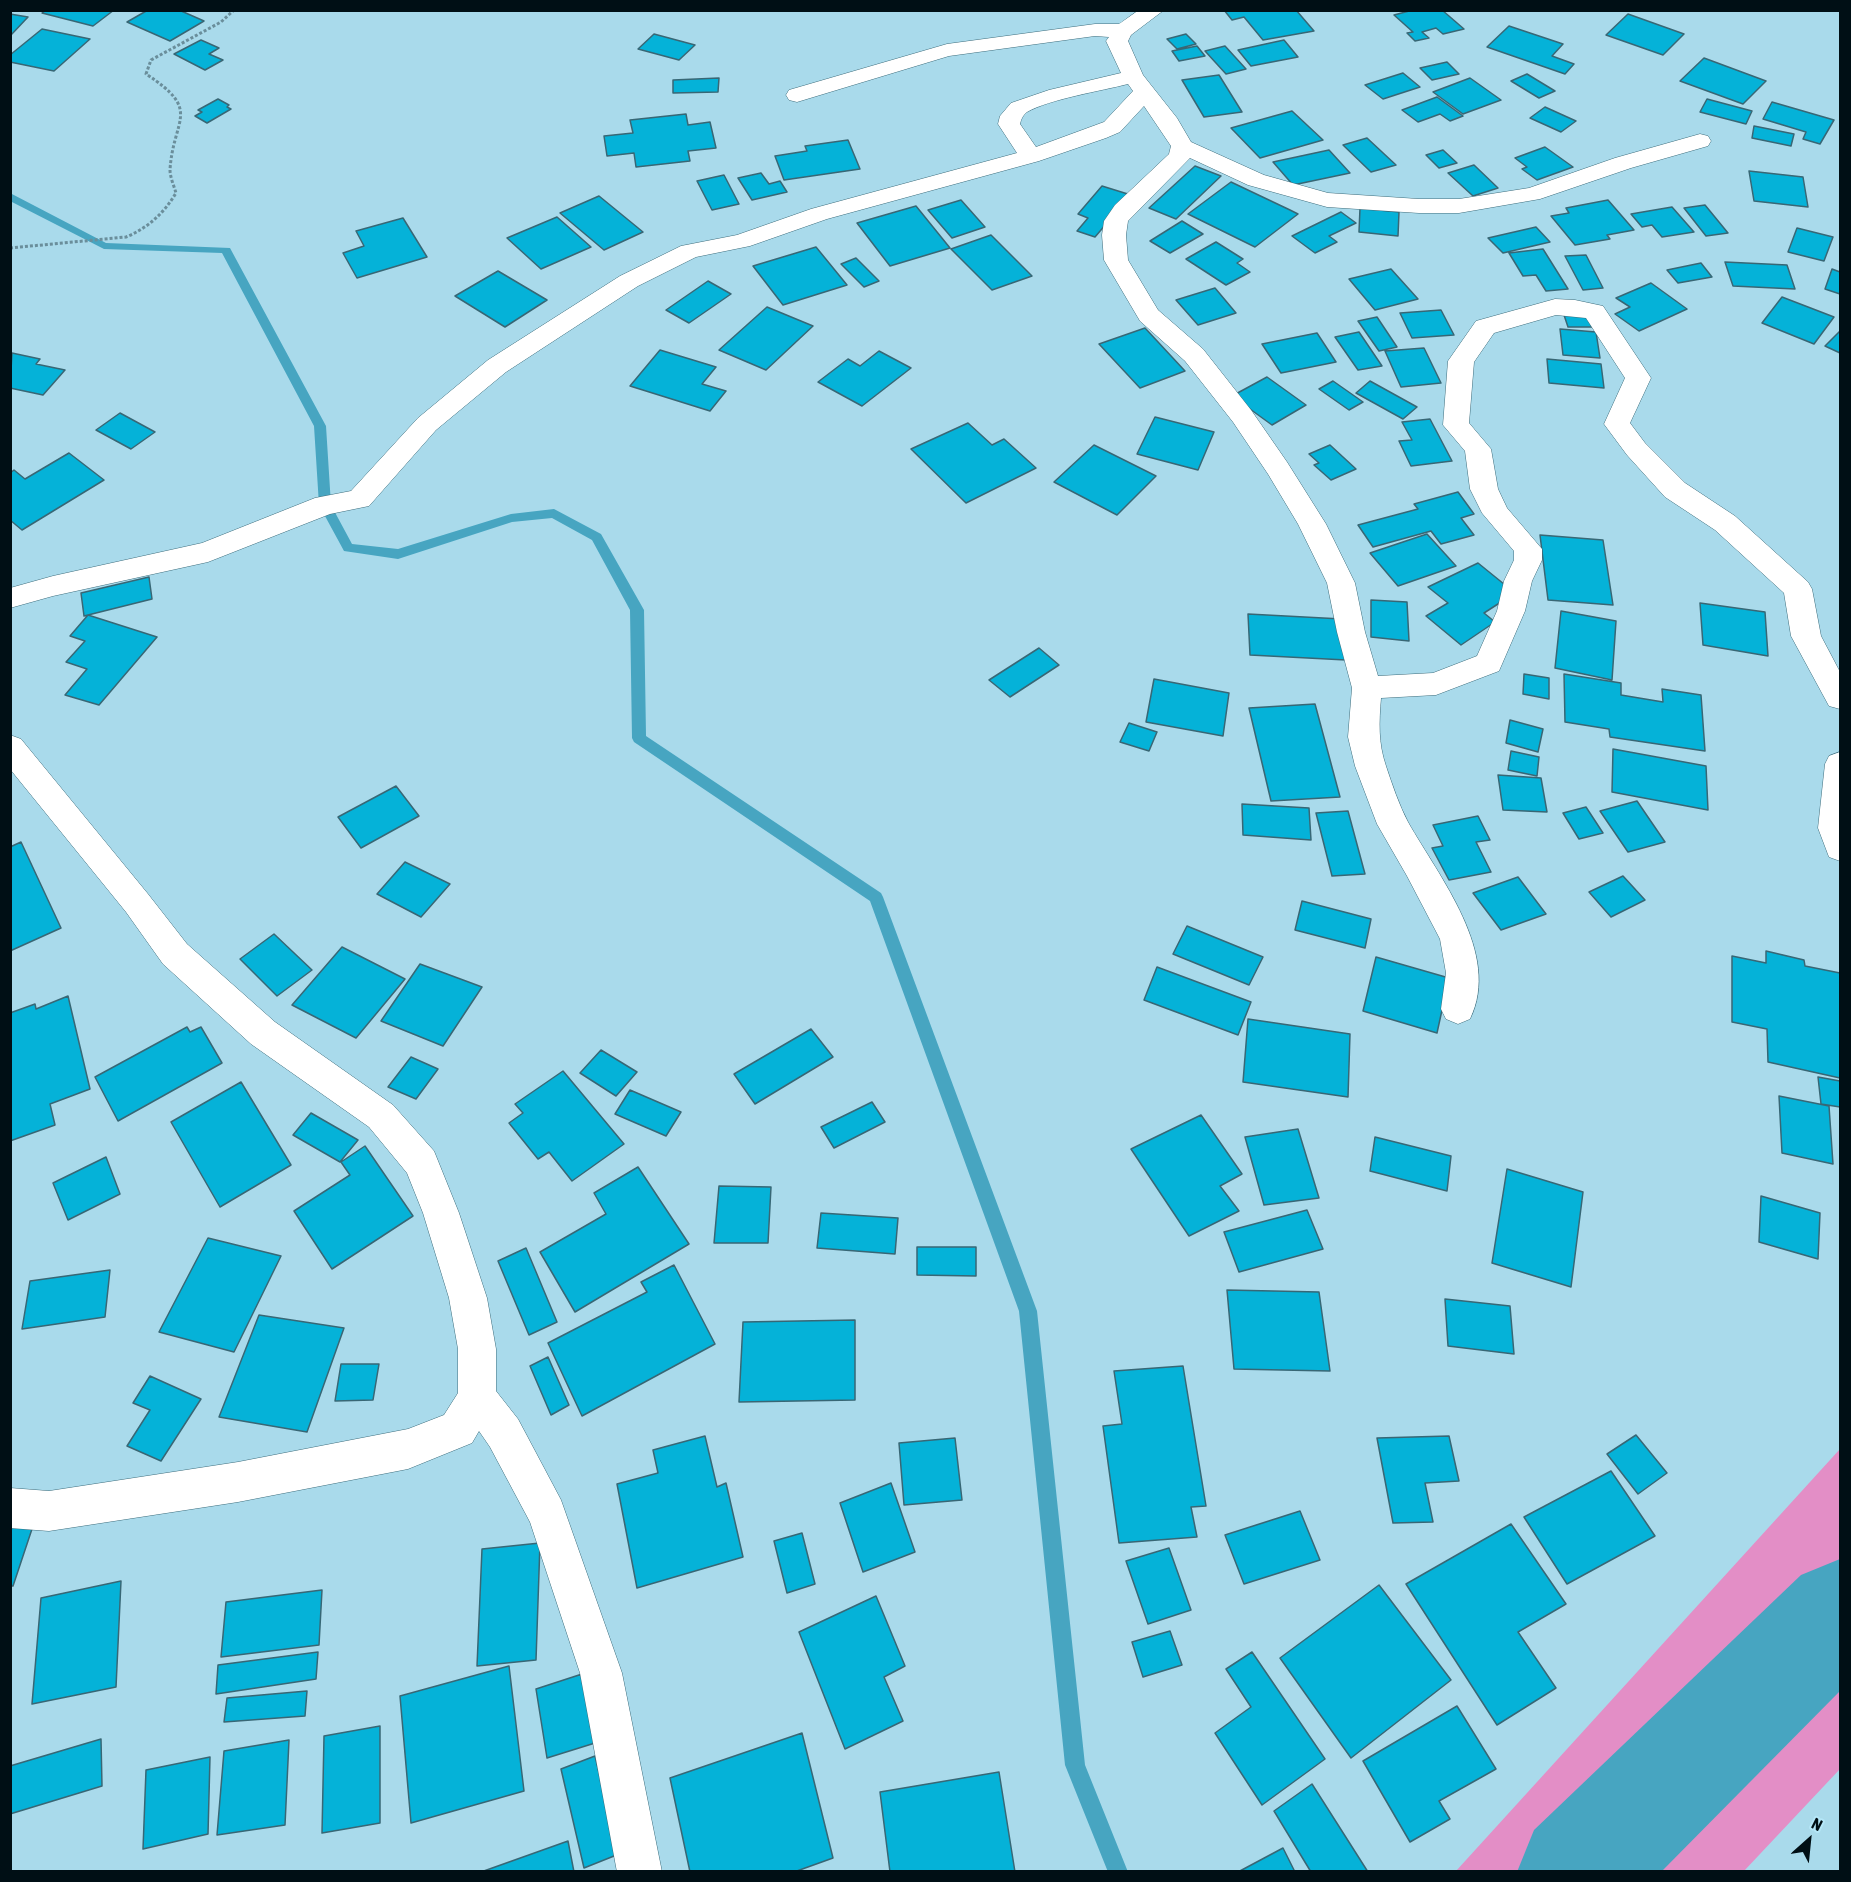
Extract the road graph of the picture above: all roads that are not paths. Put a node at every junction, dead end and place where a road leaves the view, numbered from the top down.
1 (1154, 10) edge
2 (1130, 63) junction
3 (797, 95) dead end
4 (1700, 141) dead end
5 (1182, 146) junction
6 (1031, 156) junction
7 (10, 598) edge
8 (1367, 688) junction
9 (1840, 698) edge
10 (10, 747) edge
11 (1840, 764) edge
12 (1840, 848) edge
13 (1458, 1009) dead end
14 (477, 1397) junction
15 (10, 1508) edge
16 (640, 1872) edge

1 - 2 street
2 - 3 street
2 - 5 street
2 - 6 street
2 - 6 street
4 - 5 street
5 - 8 street
6 - 7 street
8 - 9 street
8 - 13 street
10 - 14 street
11 - 12 street
14 - 15 street
14 - 16 street

